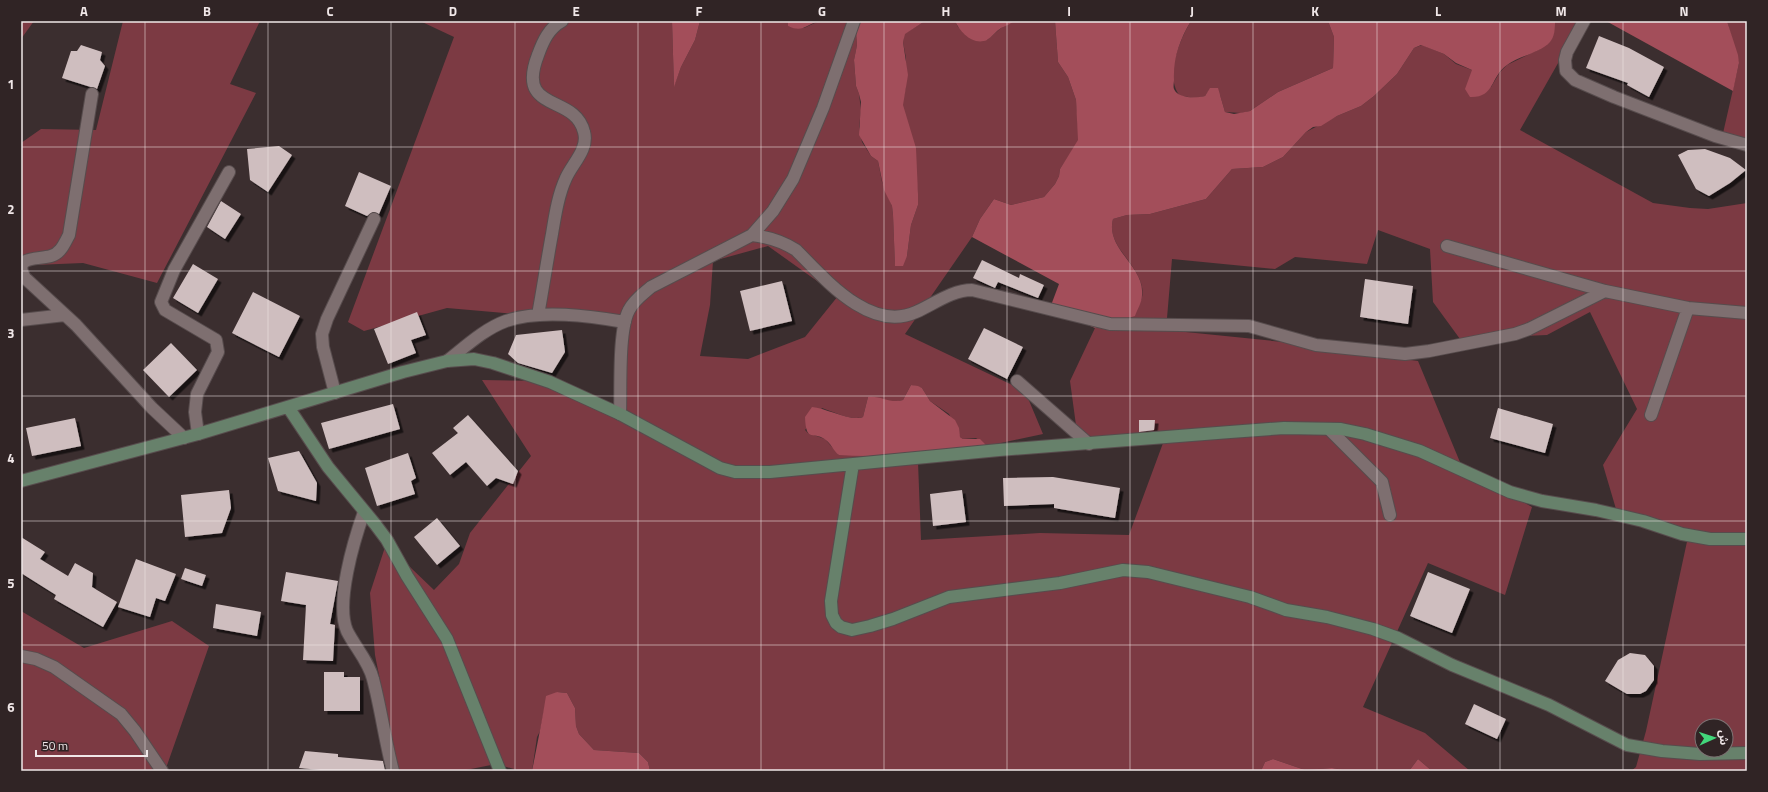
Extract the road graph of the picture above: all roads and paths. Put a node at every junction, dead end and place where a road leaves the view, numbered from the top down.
1 (562, 21) edge
2 (854, 21) edge
3 (1584, 21) edge
4 (92, 94) dead end
5 (1747, 145) edge
6 (229, 172) dead end
7 (374, 219) dead end
8 (752, 235) junction
9 (1446, 246) dead end
10 (23, 278) edge
11 (1605, 291) junction
12 (1688, 308) junction
13 (1747, 313) edge
14 (65, 315) junction
15 (538, 315) junction
16 (21, 320) edge
17 (625, 322) junction
18 (447, 361) junction
19 (1017, 382) dead end
20 (335, 393) junction
21 (288, 407) junction
22 (620, 414) junction
23 (1651, 415) dead end
24 (1329, 429) junction
25 (198, 434) junction
26 (184, 438) junction
27 (1089, 444) junction
28 (853, 464) junction
29 (21, 481) edge
30 (364, 512) junction
31 (1390, 515) dead end
32 (1747, 539) edge
33 (21, 656) edge
34 (1747, 753) edge
35 (162, 771) edge
36 (393, 771) edge
37 (500, 771) edge

1 - 15 street
2 - 8 street
3 - 5 street
4 - 10 street
6 - 25 street
7 - 20 street
8 - 11 street
8 - 17 street
9 - 11 street
10 - 14 street
11 - 12 street
12 - 13 street
12 - 23 street
14 - 16 street
14 - 26 street
15 - 17 street
15 - 18 street
17 - 22 street
18 - 20 street
18 - 22 street
19 - 27 street
20 - 21 street
21 - 25 street
21 - 30 street
22 - 28 street
24 - 27 street
24 - 31 street
24 - 32 street
25 - 26 street
26 - 29 street
27 - 28 street
28 - 34 street
30 - 36 street
30 - 37 street
33 - 35 street

